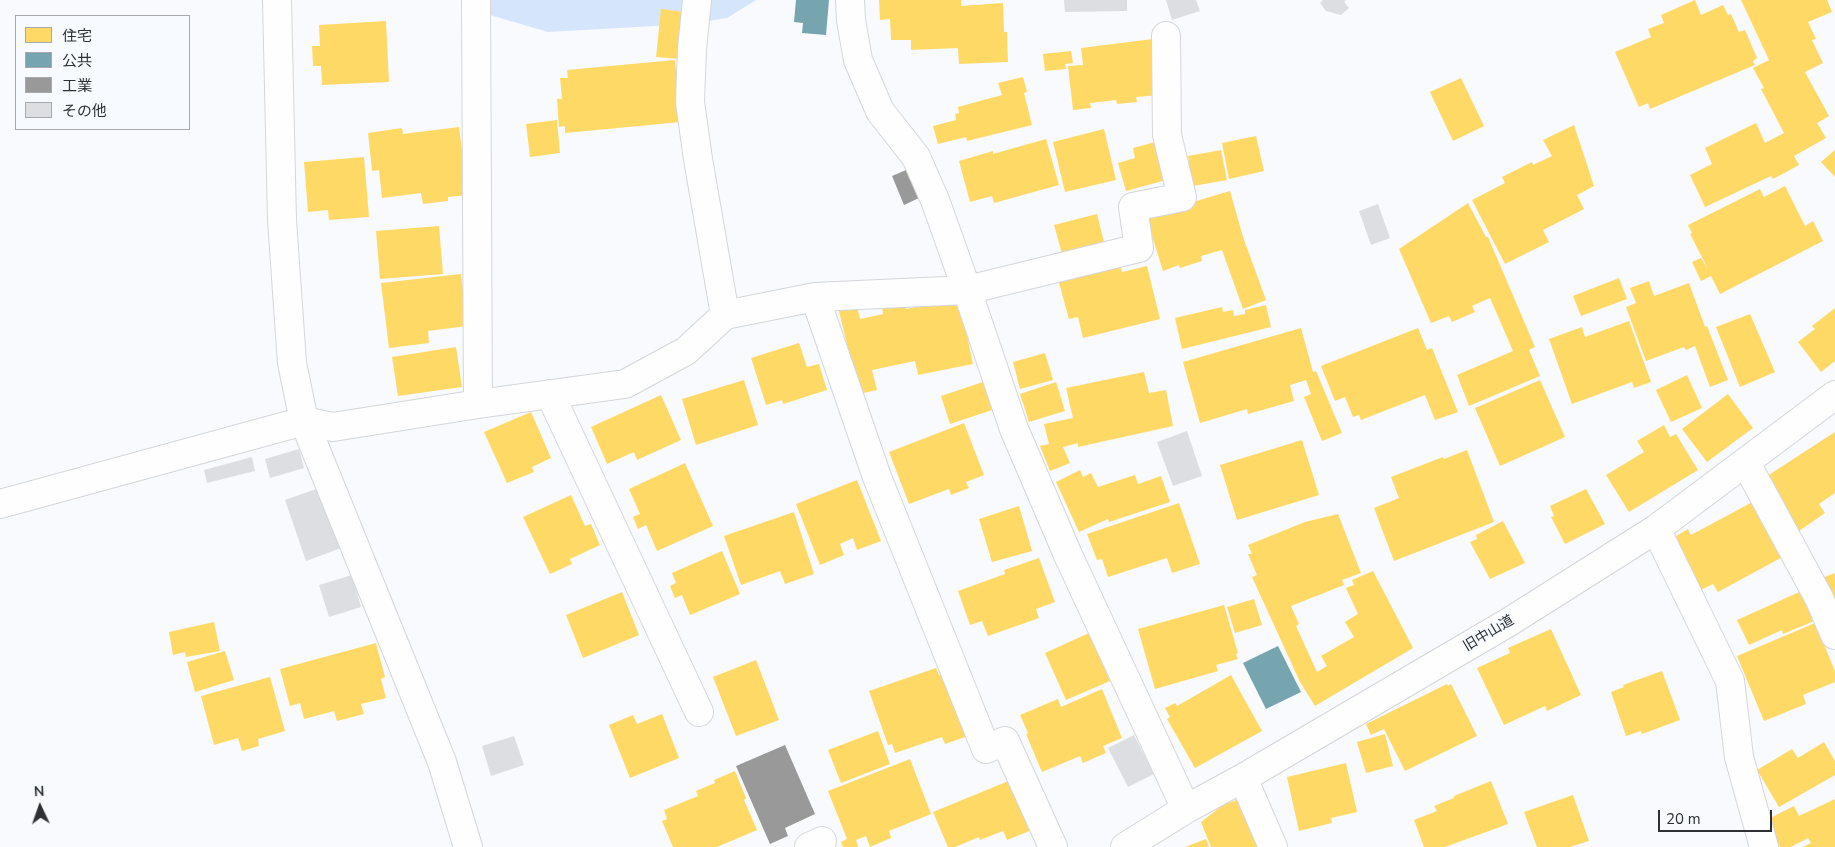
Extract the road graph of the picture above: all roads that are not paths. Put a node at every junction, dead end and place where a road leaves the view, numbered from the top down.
1 (277, 0) edge
2 (476, 0) edge
3 (697, 0) edge
4 (850, 0) edge
5 (1166, 36) dead end
6 (967, 290) junction
7 (815, 297) junction
8 (725, 315) junction
9 (550, 394) junction
10 (1835, 395) edge
11 (478, 404) junction
12 (304, 421) junction
13 (1746, 463) junction
14 (0, 504) edge
15 (1656, 528) junction
16 (1835, 635) edge
17 (699, 712) dead end
18 (1243, 778) junction
19 (1186, 809) junction
20 (468, 847) edge
21 (1053, 847) edge
22 (1125, 847) edge
23 (1273, 847) edge
24 (1764, 847) edge

1 - 12 street
2 - 11 street
3 - 8 street
4 - 6 street
5 - 6 street
6 - 7 street
6 - 19 street
7 - 8 street
7 - 21 street
8 - 9 street
9 - 11 street
9 - 17 street
10 - 13 street, 旧中山道
11 - 12 street
12 - 14 street
12 - 20 street
13 - 15 street, 旧中山道
13 - 16 street
15 - 18 street, 旧中山道
15 - 24 street
18 - 19 street, 旧中山道
18 - 23 street
19 - 22 street, 旧中山道

